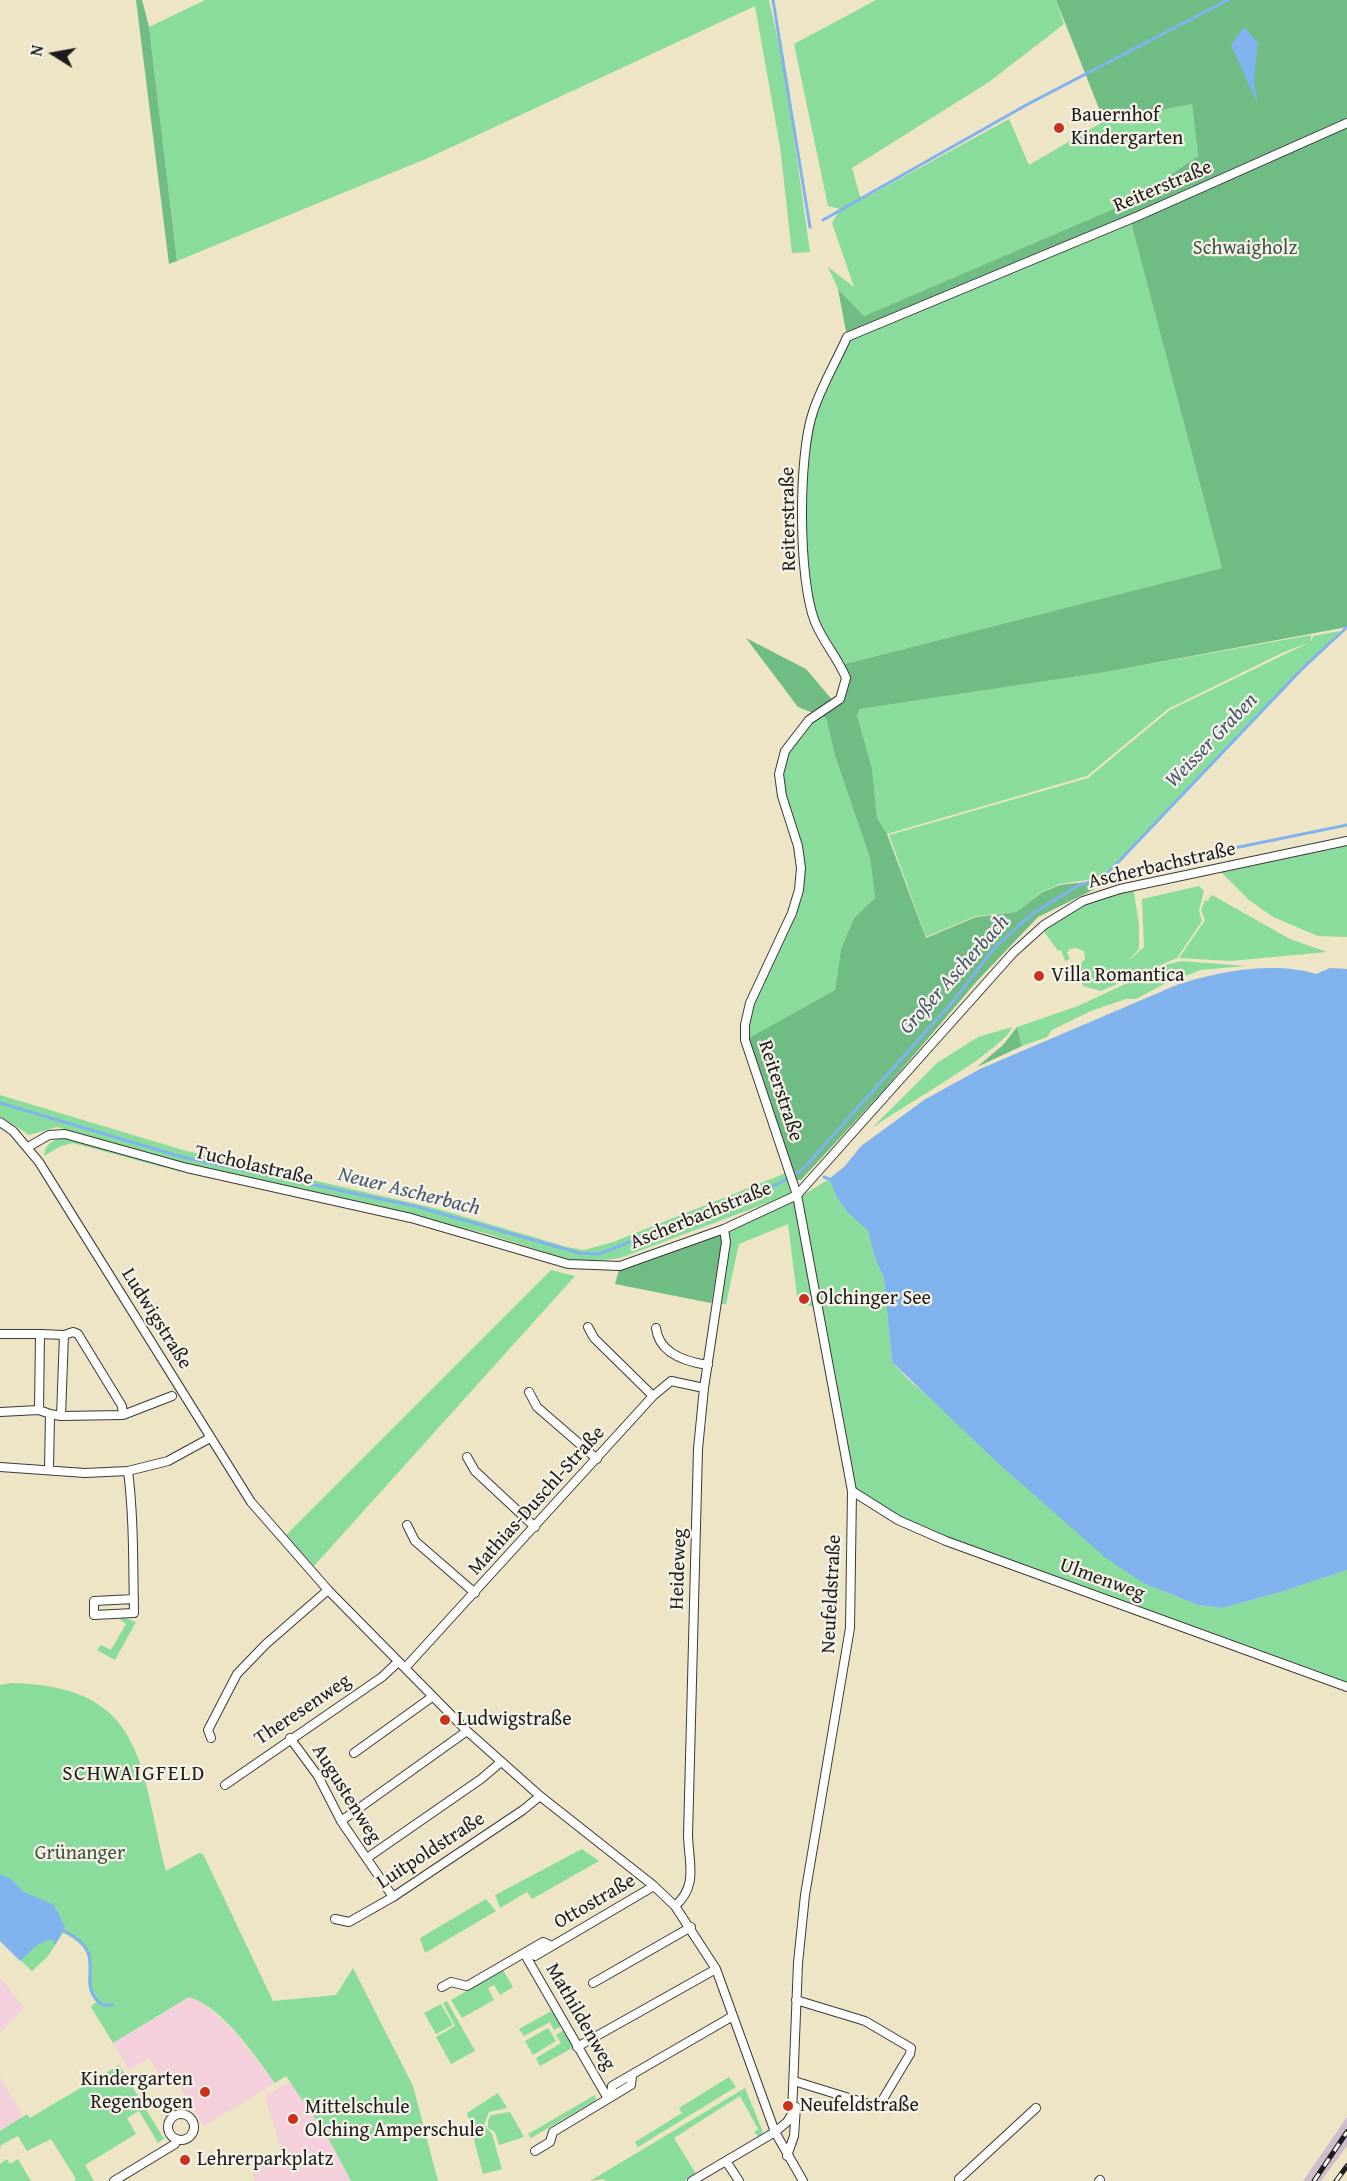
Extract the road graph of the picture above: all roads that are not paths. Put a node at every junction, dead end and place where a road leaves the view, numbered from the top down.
1 (1347, 123) edge
2 (1347, 841) edge
3 (0, 1122) edge
4 (28, 1147) junction
5 (797, 1195) junction
6 (724, 1229) junction
7 (583, 1266) joint
8 (588, 1328) dead end
9 (656, 1328) dead end
10 (0, 1334) edge
11 (40, 1334) junction
12 (64, 1335) junction
13 (708, 1365) junction
14 (704, 1388) junction
15 (530, 1392) dead end
16 (172, 1396) dead end
17 (653, 1396) junction
18 (39, 1410) junction
19 (0, 1412) edge
20 (50, 1414) junction
21 (123, 1415) junction
22 (61, 1416) junction
23 (210, 1438) junction
24 (467, 1457) dead end
25 (597, 1460) junction
26 (0, 1467) edge
27 (49, 1469) junction
28 (128, 1471) junction
29 (852, 1491) junction
30 (407, 1525) dead end
31 (535, 1527) junction
32 (328, 1590) junction
33 (475, 1593) junction
34 (134, 1599) junction
35 (401, 1665) junction
36 (1347, 1688) edge
37 (432, 1697) junction
38 (467, 1731) junction
39 (211, 1738) dead end
40 (290, 1738) junction
41 (354, 1754) dead end
42 (501, 1762) junction
43 (225, 1785) dead end
44 (540, 1796) junction
45 (342, 1821) junction
46 (367, 1858) junction
47 (654, 1886) junction
48 (393, 1897) junction
49 (675, 1906) junction
50 (334, 1919) dead end
51 (691, 1927) junction
52 (526, 1953) junction
53 (716, 1969) junction
54 (593, 1983) dead end
55 (442, 1987) dead end
56 (796, 2000) junction
57 (733, 2016) junction
58 (577, 2047) junction
59 (794, 2081) junction
60 (609, 2096) junction
61 (794, 2098) junction
62 (1036, 2108) dead end
63 (775, 2132) junction
64 (177, 2139) dead end
65 (535, 2151) dead end
66 (787, 2156) junction
67 (726, 2161) junction
68 (958, 2180) edge
69 (114, 2181) edge
70 (692, 2181) edge
71 (739, 2181) edge
72 (802, 2181) edge

1 - 5 street, Reiterstraße
2 - 5 street, Ascherbachstraße
3 - 4 street
4 - 7 street, Tucholastraße
4 - 23 street, Ludwigstraße
5 - 6 street, Ascherbachstraße
5 - 29 street, Neufeldstraße
6 - 7 street, Ascherbachstraße
6 - 13 street, Heideweg
8 - 17 street
9 - 13 street
10 - 11 street
11 - 12 street
11 - 18 street
12 - 21 street
12 - 22 street
13 - 14 street, Heideweg
14 - 17 street, Mathias-Duschl-Straße
14 - 49 street, Heideweg
15 - 25 street
16 - 21 street
17 - 25 street, Mathias-Duschl-Straße
18 - 19 street
18 - 20 street
20 - 22 street
20 - 27 street
21 - 22 street
23 - 28 street
23 - 32 street, Ludwigstraße
24 - 31 street
25 - 31 street, Mathias-Duschl-Straße
26 - 27 street
27 - 28 street
28 - 34 street
29 - 36 street, Ulmenweg
29 - 56 street, Neufeldstraße
30 - 33 street
31 - 33 street, Mathias-Duschl-Straße
32 - 35 street, Ludwigstraße
32 - 39 street
33 - 35 street, Mathias-Duschl-Straße
34 - 34 street
35 - 37 street, Ludwigstraße
35 - 40 street, Theresenweg
37 - 38 street, Ludwigstraße
37 - 41 street
38 - 42 street, Ludwigstraße
38 - 45 street
40 - 43 street, Theresenweg
40 - 45 street, Augustenweg
42 - 44 street, Ludwigstraße
42 - 46 street
44 - 47 street, Ludwigstraße
44 - 48 street, Luitpoldstraße
45 - 46 street, Augustenweg
46 - 48 street, Augustenweg
47 - 49 street, Ludwigstraße
47 - 52 street, Ottostraße
48 - 50 street, Luitpoldstraße
49 - 51 street, Ludwigstraße
51 - 53 street, Ludwigstraße
51 - 54 street
52 - 55 street, Ottostraße
52 - 58 street, Mathildenweg
53 - 57 street, Ludwigstraße
53 - 58 street
56 - 59 street, Neufeldstraße
56 - 59 street
57 - 60 street
57 - 63 street, Ludwigstraße
58 - 60 street, Mathildenweg
59 - 61 street, Neufeldstraße
60 - 65 street
61 - 63 street, Neufeldstraße
61 - 66 street
62 - 68 street
63 - 66 street, Ludwigstraße
63 - 67 street
64 - 69 street
66 - 72 street, Ludwigstraße
67 - 70 street
67 - 71 street

